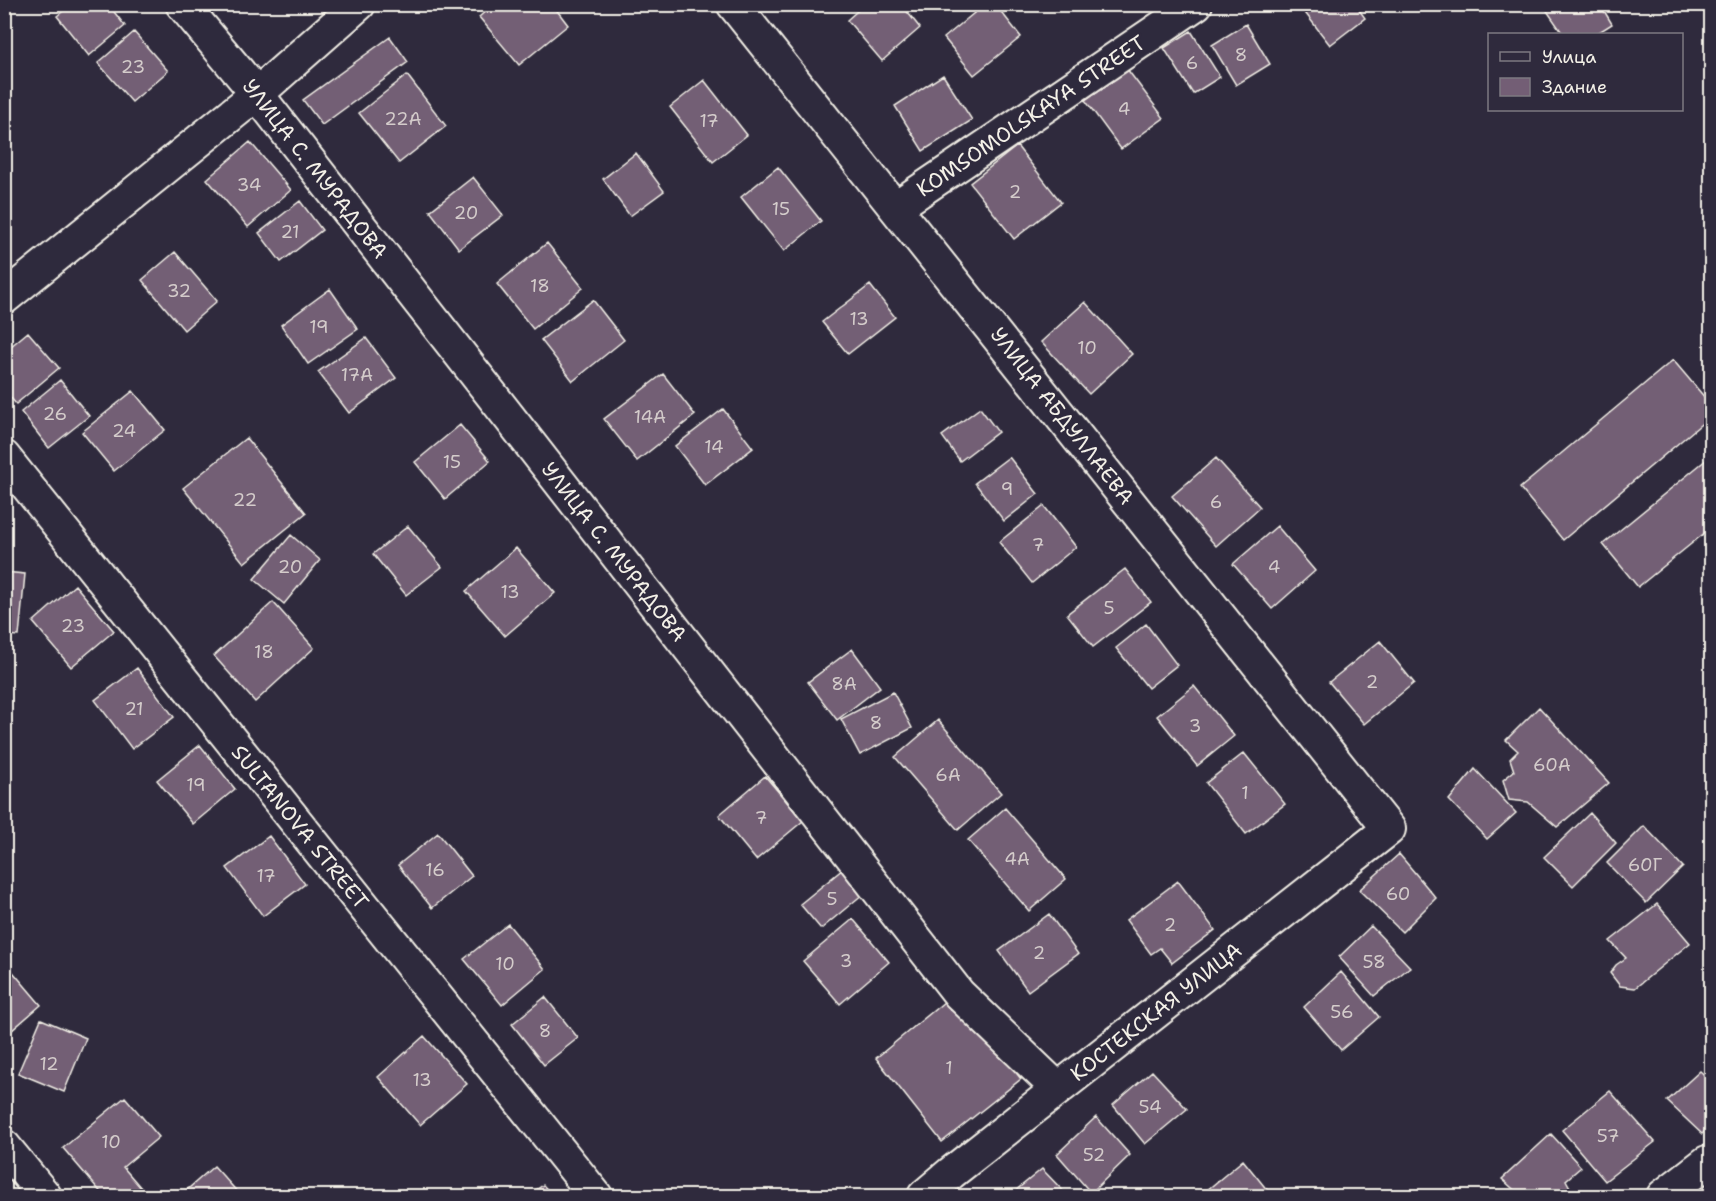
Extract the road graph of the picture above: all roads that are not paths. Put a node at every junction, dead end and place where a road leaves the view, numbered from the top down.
1 (182, 4) edge
2 (359, 4) edge
3 (733, 4) edge
4 (1196, 4) edge
5 (257, 94) junction
6 (896, 207) junction
7 (4, 298) edge
8 (4, 457) edge
9 (1389, 829) joint
10 (1058, 1089) junction
11 (4, 1146) edge
12 (1707, 1162) dead end
13 (45, 1197) edge
14 (596, 1197) edge
15 (924, 1197) edge
16 (1663, 1197) edge

1 - 5 street, УЛИЦА С. МУРАДОВА
2 - 5 street
3 - 6 street, УЛИЦА АБДУЛЛАЕВА
4 - 6 street, KOMSOMOLSKAYA STREET
5 - 7 street
5 - 10 street, УЛИЦА С. МУРАДОВА
6 - 9 street, УЛИЦА АБДУЛЛАЕВА
8 - 14 street, SULTANOVA STREET
9 - 10 street, КОСТЕКСКАЯ УЛИЦА
10 - 15 street, КОСТЕКСКАЯ УЛИЦА
11 - 13 street
12 - 16 street

